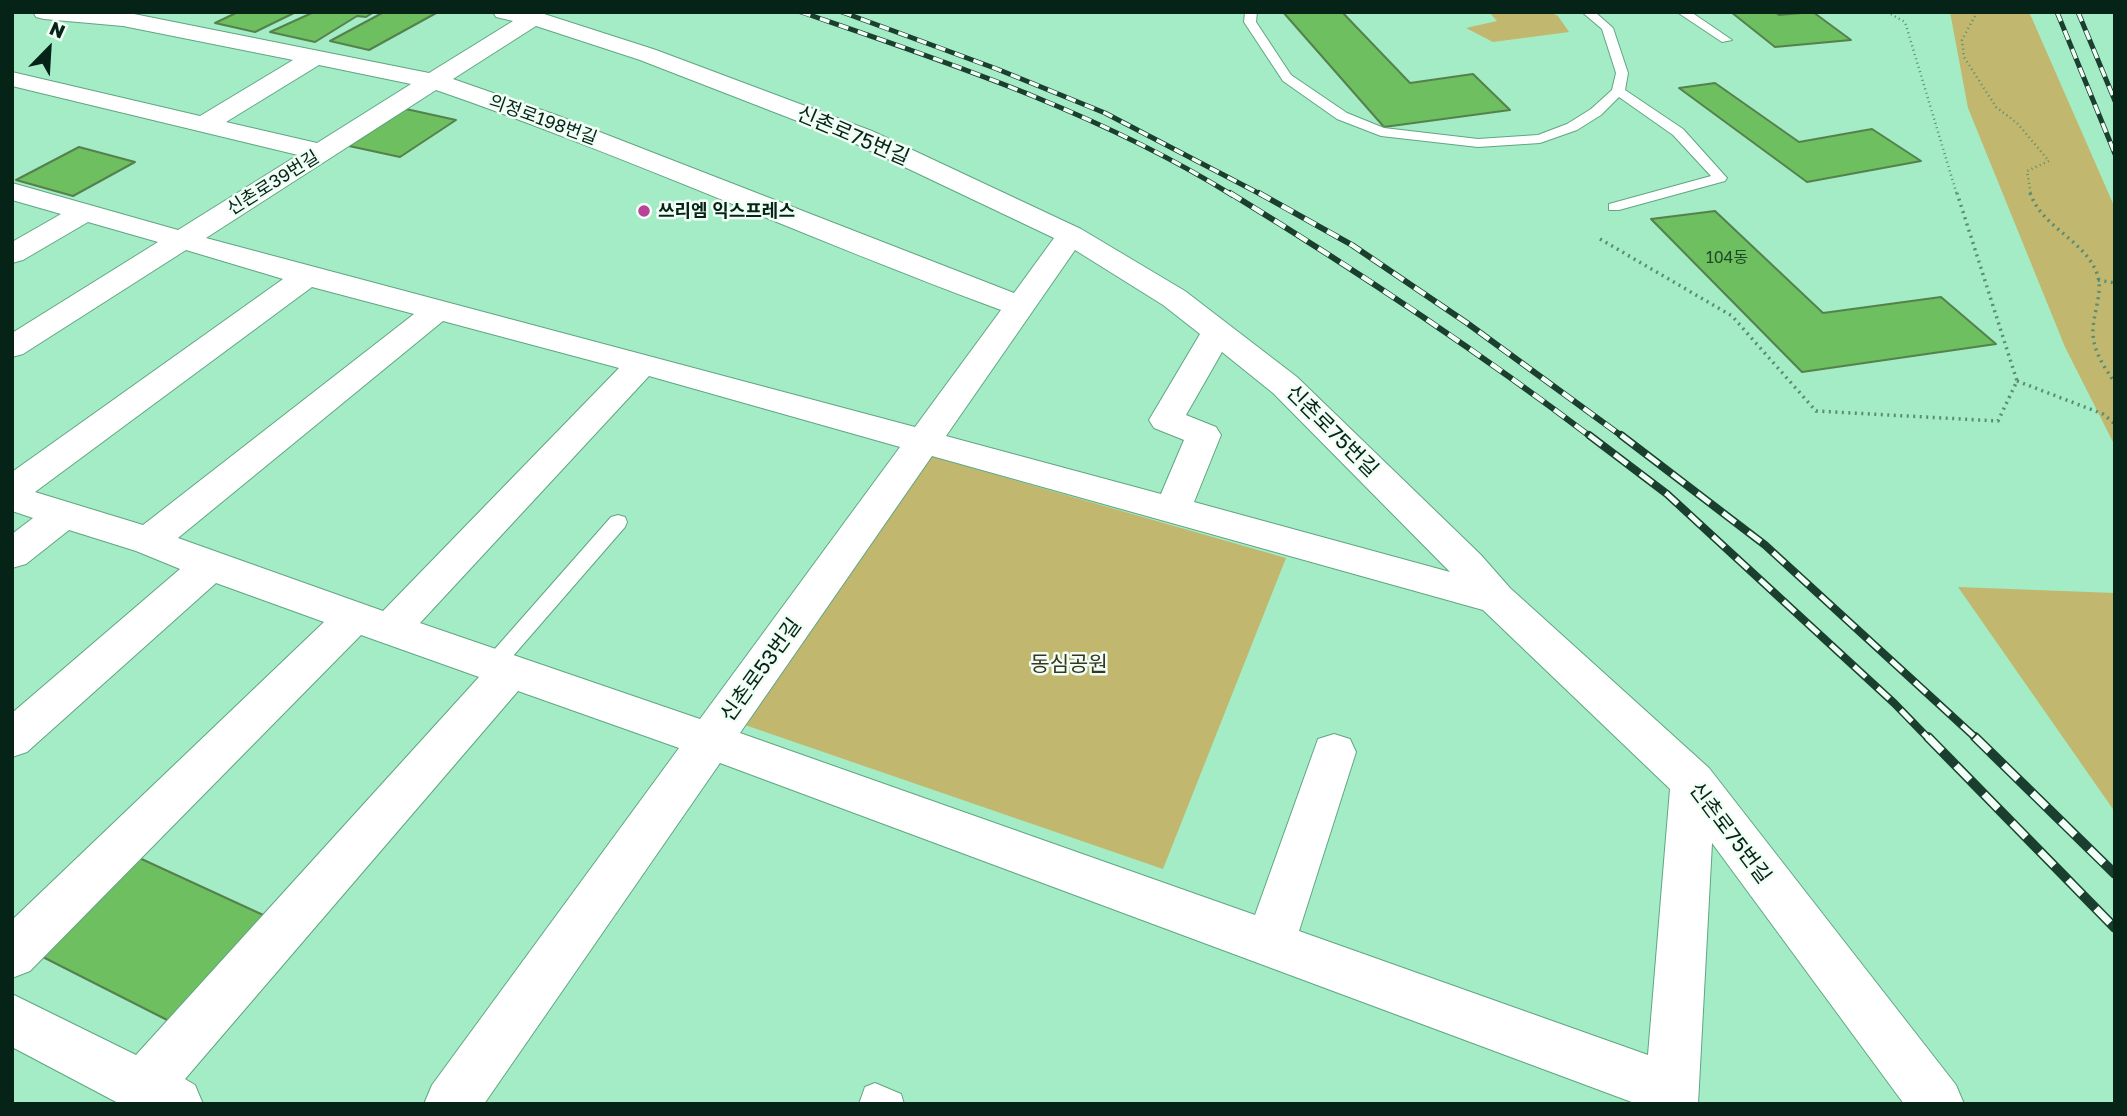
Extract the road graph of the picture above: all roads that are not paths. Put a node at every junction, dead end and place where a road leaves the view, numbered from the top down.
1 (44, 12) edge
2 (1251, 12) edge
3 (1588, 12) edge
4 (1683, 12) edge
5 (519, 15) edge
6 (1726, 40) dead end
7 (314, 58) junction
8 (12, 79) edge
9 (433, 81) junction
10 (1618, 91) junction
11 (203, 125) junction
12 (321, 152) junction
13 (12, 191) edge
14 (1614, 207) dead end
15 (85, 212) junction
16 (1071, 235) junction
17 (183, 240) junction
18 (12, 254) edge
19 (307, 276) junction
20 (1021, 306) junction
21 (438, 310) junction
22 (1218, 332) junction
23 (12, 347) edge
24 (642, 364) junction
25 (924, 442) junction
26 (12, 490) edge
27 (12, 498) edge
28 (1172, 510) junction
29 (63, 515) junction
30 (618, 522) dead end
31 (149, 541) junction
32 (12, 554) edge
33 (210, 566) junction
34 (1496, 599) junction
35 (372, 622) junction
36 (501, 668) junction
37 (12, 739) edge
38 (710, 741) junction
39 (1335, 752) dead end
40 (1693, 782) junction
41 (1270, 943) junction
42 (12, 954) edge
43 (12, 1019) edge
44 (159, 1095) edge
45 (1672, 1097) edge
46 (452, 1104) edge
47 (872, 1104) edge
48 (891, 1104) edge
49 (1937, 1104) edge

1 - 7 street, 의정로198번길
2 - 10 lane
3 - 10 lane
4 - 6 lane
5 - 9 street, 신촌로39번길
5 - 16 street, 신촌로75번길
7 - 9 street, 의정로198번길
7 - 11 street
8 - 11 street
9 - 12 street, 신촌로39번길
9 - 20 street, 의정로198번길
10 - 14 lane
11 - 12 street
12 - 17 street, 신촌로39번길
13 - 15 street
15 - 17 street
15 - 18 street
16 - 20 street, 신촌로53번길
16 - 22 street, 신촌로75번길
17 - 19 street
17 - 23 street, 신촌로39번길
19 - 21 street
19 - 26 street
20 - 25 street, 신촌로53번길
21 - 24 street
21 - 31 street
22 - 28 street
22 - 34 street, 신촌로75번길
24 - 25 street
24 - 35 street
25 - 28 street
25 - 38 street, 신촌로53번길
27 - 29 street
28 - 34 street
29 - 31 street
29 - 32 street
30 - 36 lane
31 - 33 street
33 - 35 street
33 - 37 street
34 - 40 street, 신촌로75번길
35 - 36 street
35 - 42 street
36 - 38 street
36 - 44 street
38 - 41 street
38 - 46 street, 신촌로53번길
39 - 41 street
40 - 45 street
40 - 49 street, 신촌로75번길
41 - 45 street
43 - 44 street
47 - 48 lane

